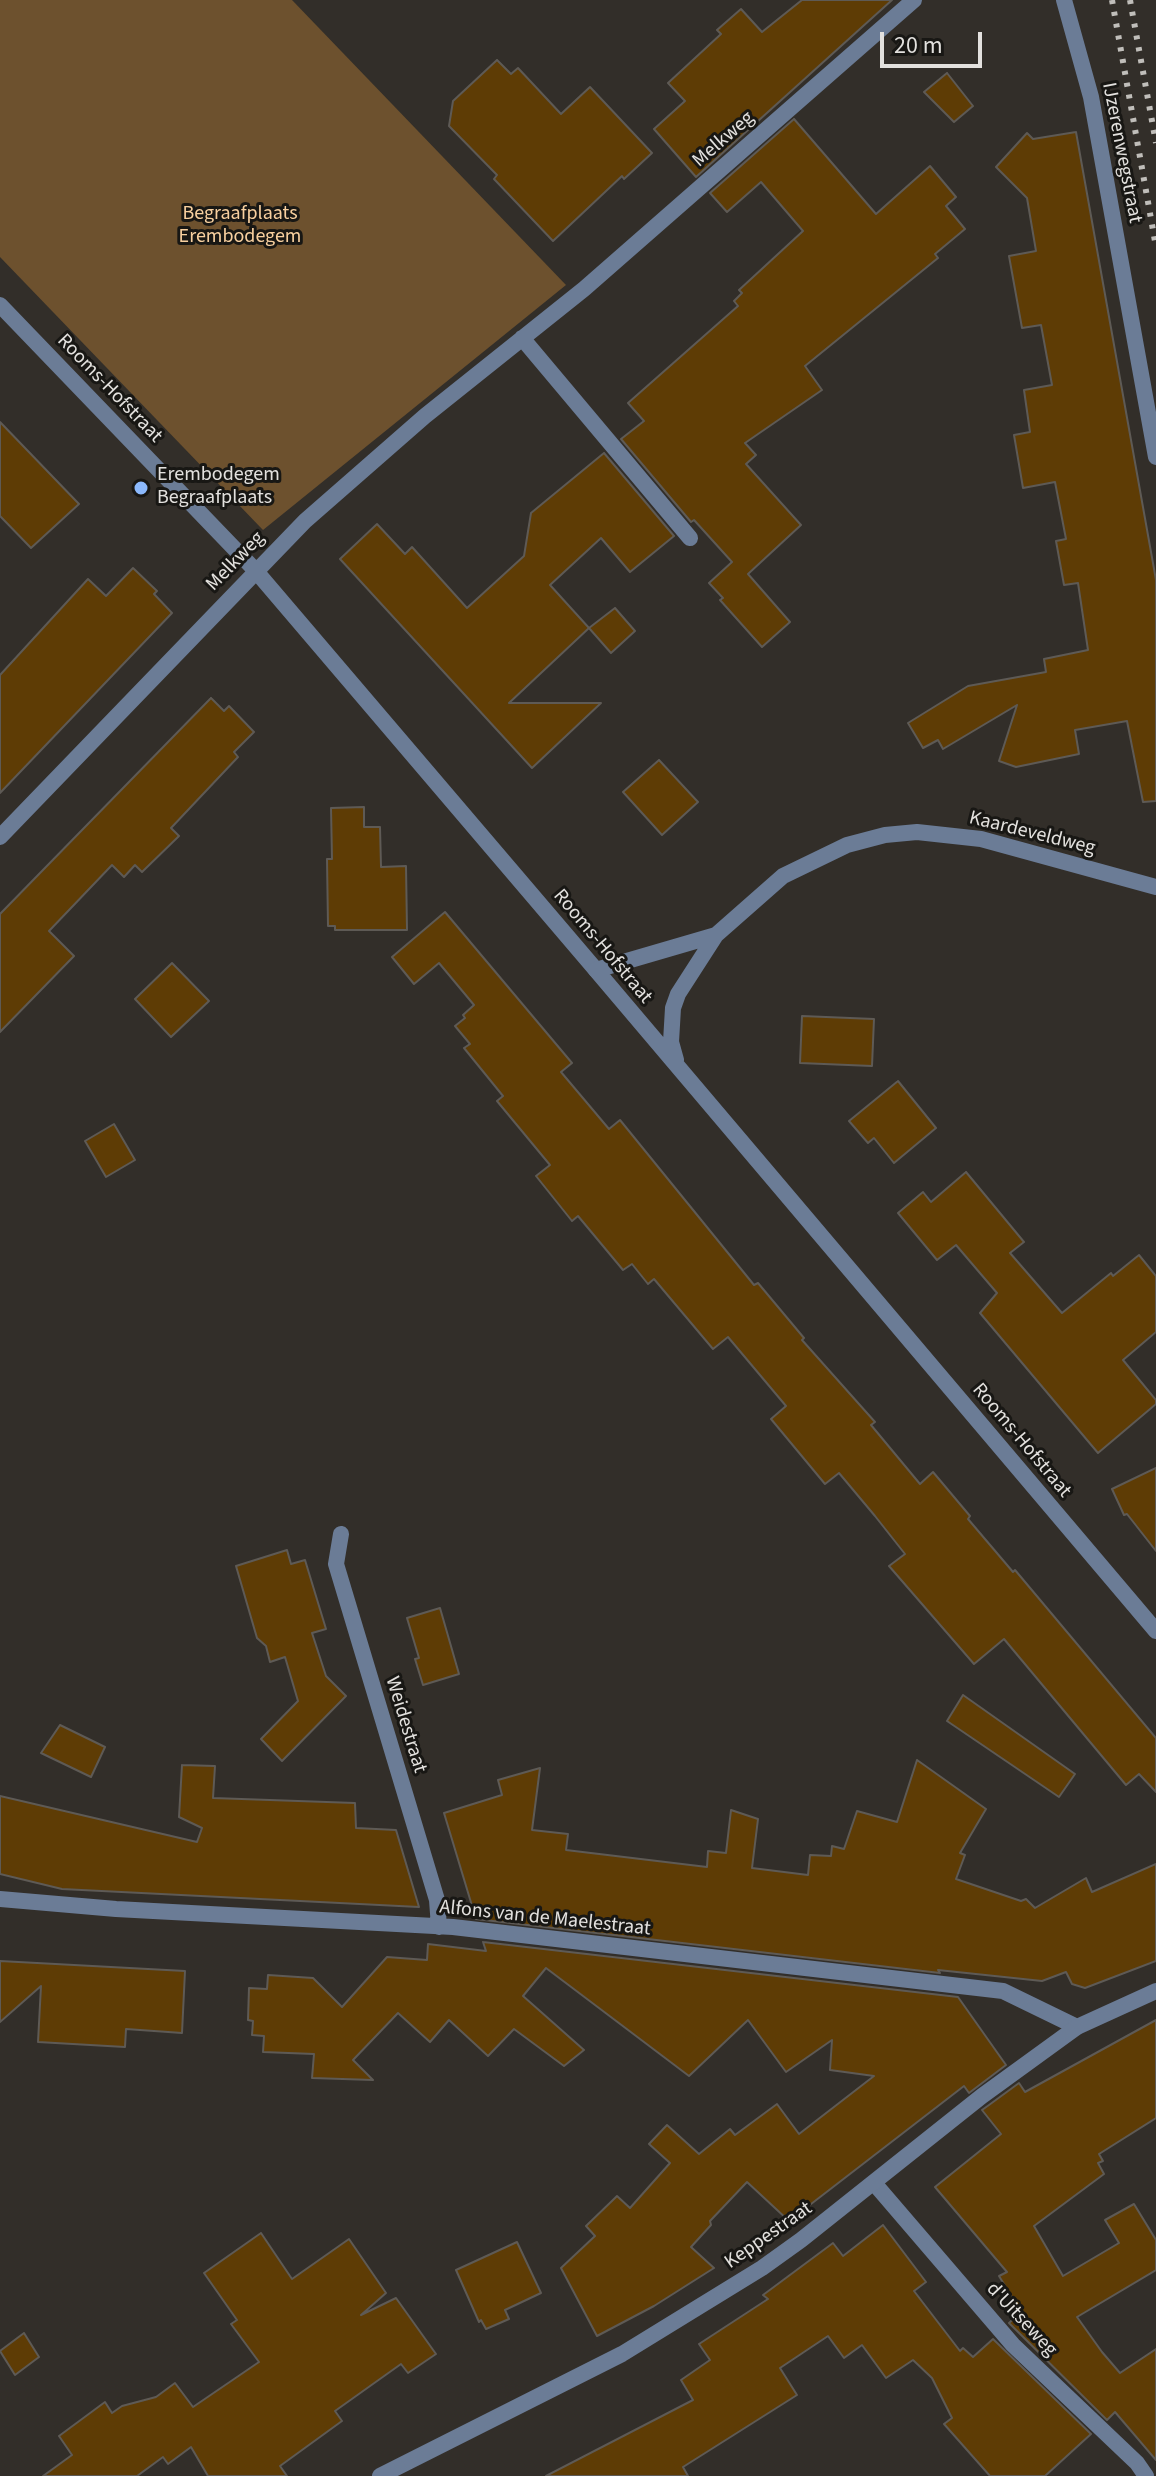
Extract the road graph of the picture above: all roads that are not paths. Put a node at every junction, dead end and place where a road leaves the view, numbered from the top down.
1 (914, 0) edge
2 (1064, 0) edge
3 (0, 305) edge
4 (522, 338) junction
5 (1156, 457) edge
6 (690, 538) dead end
7 (255, 570) junction
8 (0, 837) edge
9 (1156, 887) edge
10 (716, 935) junction
11 (596, 970) junction
12 (678, 1068) junction
13 (341, 1534) dead end
14 (1156, 1631) edge
15 (0, 1899) edge
16 (439, 1927) junction
17 (1156, 1991) edge
18 (1077, 2027) junction
19 (874, 2183) junction
20 (380, 2476) edge
21 (1146, 2476) edge

1 - 4 street, Melkweg
2 - 5 street, IJzerenwegstraat
3 - 7 street, Rooms-Hofstraat
4 - 6 street
4 - 7 street, Melkweg
7 - 8 street, Melkweg
7 - 11 street, Rooms-Hofstraat
9 - 10 street, Kaardeveldweg
10 - 11 street, Kaardeveldweg
10 - 12 street
11 - 12 street, Rooms-Hofstraat
12 - 14 street, Rooms-Hofstraat
13 - 16 street, Weidestraat
15 - 16 street, Alfons van de Maelestraat
16 - 18 street, Alfons van de Maelestraat
17 - 18 street, Keppestraat
18 - 19 street, Keppestraat
19 - 20 street, Keppestraat
19 - 21 street, d'Uitseweg

